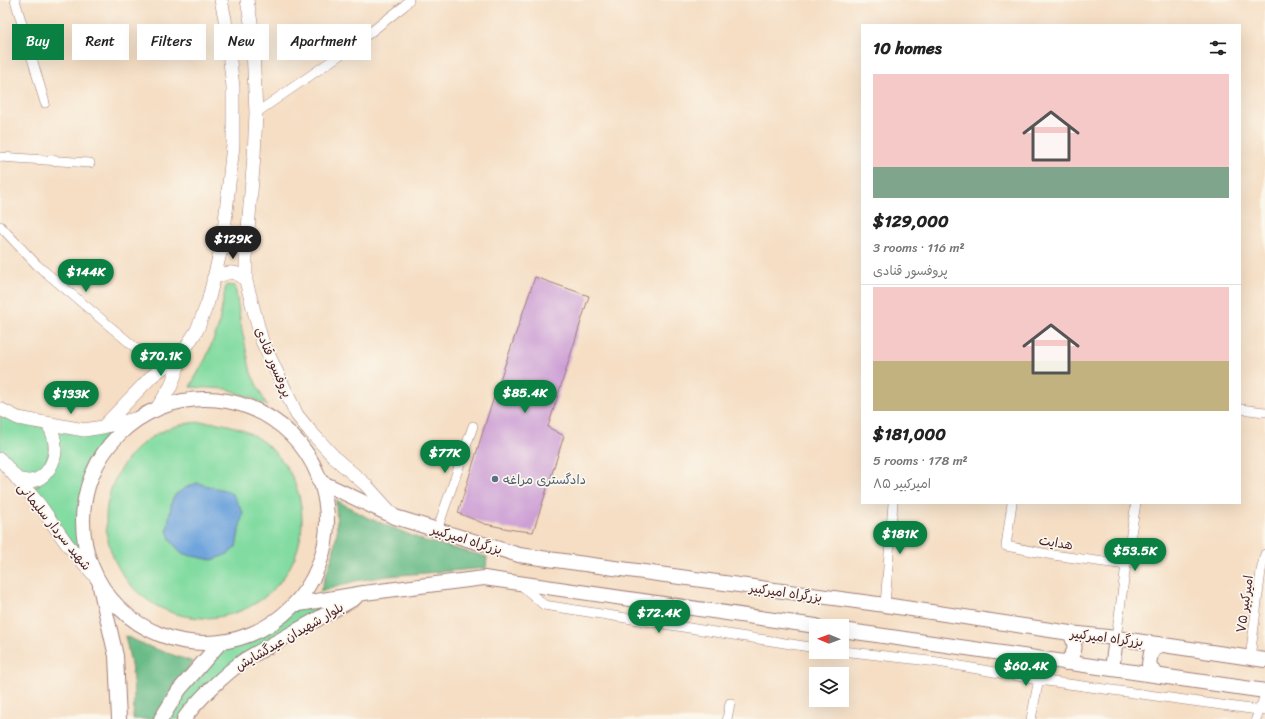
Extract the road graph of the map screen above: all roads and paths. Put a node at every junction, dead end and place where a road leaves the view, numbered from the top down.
1 (15, 0) edge
2 (221, 0) edge
3 (247, 0) edge
4 (409, 0) edge
5 (45, 103) dead end
6 (256, 113) junction
7 (0, 157) edge
8 (90, 163) dead end
9 (0, 226) edge
10 (223, 241) junction
11 (247, 246) junction
12 (213, 279) junction
13 (246, 281) junction
14 (183, 352) junction
15 (160, 370) junction
16 (0, 409) edge
17 (1241, 409) edge
18 (156, 410) junction
19 (1265, 412) edge
20 (142, 417) junction
21 (47, 423) junction
22 (473, 426) dead end
23 (103, 427) junction
24 (0, 459) edge
25 (17, 479) junction
26 (319, 481) junction
27 (893, 504) edge
28 (1012, 504) edge
29 (1136, 504) edge
30 (395, 517) junction
31 (437, 530) junction
32 (1265, 554) edge
33 (1126, 565) junction
34 (97, 579) junction
35 (519, 583) junction
36 (364, 593) junction
37 (299, 604) junction
38 (885, 605) junction
39 (809, 625) edge
40 (849, 631) edge
41 (1070, 633) junction
42 (1116, 638) junction
43 (220, 644) junction
44 (1159, 644) junction
45 (809, 647) edge
46 (849, 652) edge
47 (1250, 658) junction
48 (1043, 659) junction
49 (1265, 660) edge
50 (1066, 663) junction
51 (1112, 669) junction
52 (1155, 674) junction
53 (1038, 680) junction
54 (1265, 691) edge
55 (1265, 695) edge
56 (730, 703) dead end
57 (1260, 714) edge
58 (119, 719) edge
59 (161, 719) edge
60 (184, 719) edge
61 (727, 719) edge
62 (1031, 719) edge

1 - 5 street
2 - 10 main road
3 - 6 main road, پروفسور قنادی
4 - 6 street
6 - 11 main road, پروفسور قنادی
7 - 8 street
9 - 15 street
10 - 11 main road
10 - 12 main road
11 - 13 main road, پروفسور قنادی
12 - 13 main road
12 - 14 main road
13 - 30 main road, پروفسور قنادی
14 - 15 main road
14 - 18 main road
15 - 23 main road
16 - 21 main road
17 - 19 street
18 - 20 main road
18 - 26 main road
20 - 23 main road
20 - 34 main road
21 - 23 main road
21 - 25 main road
22 - 31 street
24 - 25 main road, شهید سردار سلیمانی
25 - 34 main road, شهید سردار سلیمانی
26 - 30 main road, بزرگراه امیرکبیر
26 - 37 main road
27 - 38 street
28 - 33 street, هدایت
29 - 33 street
30 - 31 main road, بزرگراه امیرکبیر
31 - 38 main road, بزرگراه امیرکبیر
32 - 47 street, امیرکبیر ۷۵
33 - 42 street
34 - 43 main road
34 - 58 main road
35 - 36 main road
35 - 39 main road
35 - 45 street
36 - 37 main road
36 - 60 main road, بلوار شهیدان عیدگشایش
37 - 43 main road
38 - 41 main road, بزرگراه امیرکبیر
40 - 48 main road
41 - 42 main road, بزرگراه امیرکبیر
41 - 50 main road
42 - 44 main road, بزرگراه امیرکبیر
42 - 51 main road
43 - 59 main road
44 - 47 main road, بزرگراه امیرکبیر
44 - 52 main road
46 - 53 street
47 - 49 main road, بزرگراه امیرکبیر
48 - 50 main road
48 - 53 street
50 - 51 main road
51 - 52 main road
52 - 54 main road
53 - 57 street
53 - 62 street
55 - 57 street
56 - 61 street

